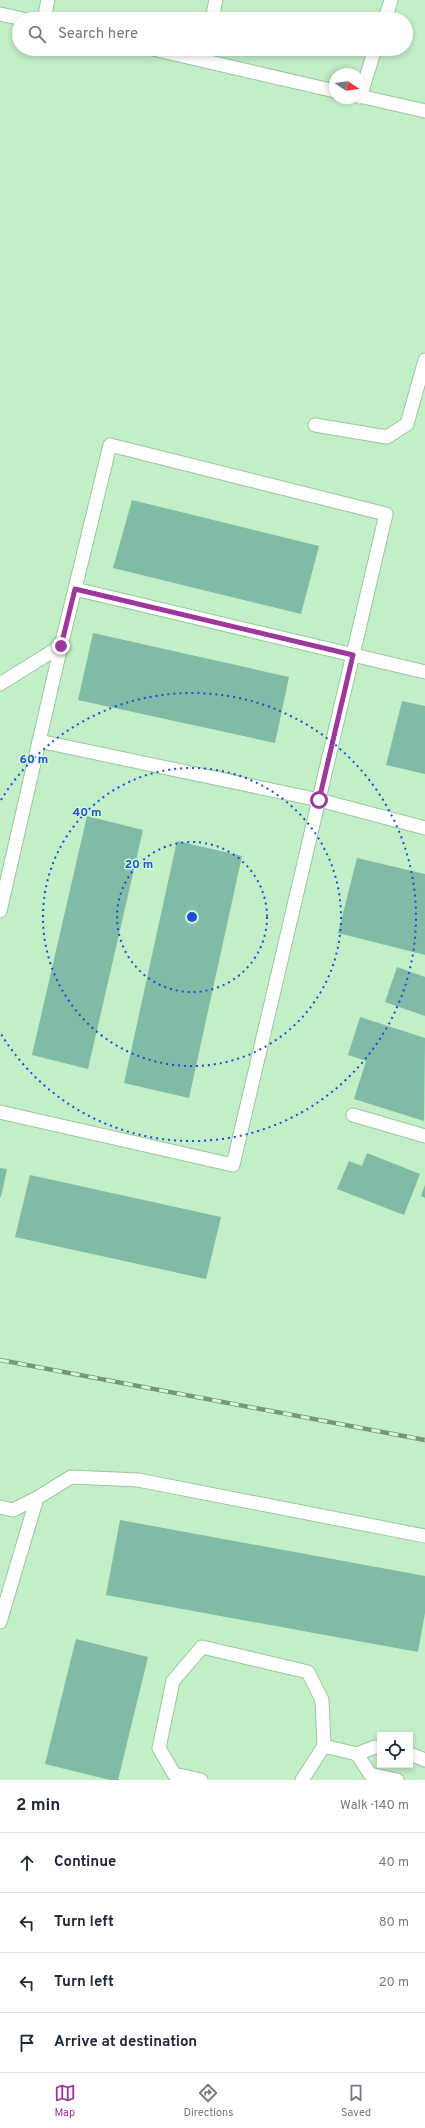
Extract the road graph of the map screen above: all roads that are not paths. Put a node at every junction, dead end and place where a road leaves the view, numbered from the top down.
1 (48, 0) edge
2 (216, 0) edge
3 (391, 0) edge
4 (45, 12) edge
5 (213, 12) edge
6 (387, 12) edge
7 (0, 14) edge
8 (12, 17) edge
9 (208, 56) edge
10 (373, 56) edge
11 (365, 81) edge
12 (329, 89) edge
13 (365, 98) edge
14 (425, 112) edge
15 (425, 360) edge
16 (315, 425) dead end
17 (75, 589) junction
18 (61, 646) junction
19 (353, 655) junction
20 (425, 672) edge
21 (0, 684) edge
22 (39, 741) junction
23 (319, 800) junction
24 (425, 828) edge
25 (0, 911) edge
26 (0, 1112) edge
27 (353, 1115) dead end
28 (425, 1136) edge
29 (37, 1498) junction
30 (0, 1507) edge
31 (425, 1536) edge
32 (0, 1622) edge
33 (324, 1746) junction
34 (377, 1747) edge
35 (357, 1754) junction
36 (413, 1755) edge
37 (425, 1760) edge
38 (201, 1780) edge
39 (302, 1780) edge
40 (397, 1780) edge

1 - 4 lane
2 - 5 lane
3 - 6 lane
7 - 8 lane
9 - 12 lane
10 - 11 lane
13 - 14 lane
15 - 16 lane
17 - 18 lane
17 - 19 lane
17 - 19 lane
18 - 21 lane
18 - 22 lane
19 - 20 lane
19 - 23 lane
22 - 23 lane
22 - 25 lane
23 - 24 lane
23 - 26 lane
27 - 28 lane
29 - 30 lane
29 - 31 lane
29 - 32 lane
33 - 35 lane
33 - 38 lane
33 - 39 lane
34 - 35 lane
35 - 40 lane
36 - 37 lane

